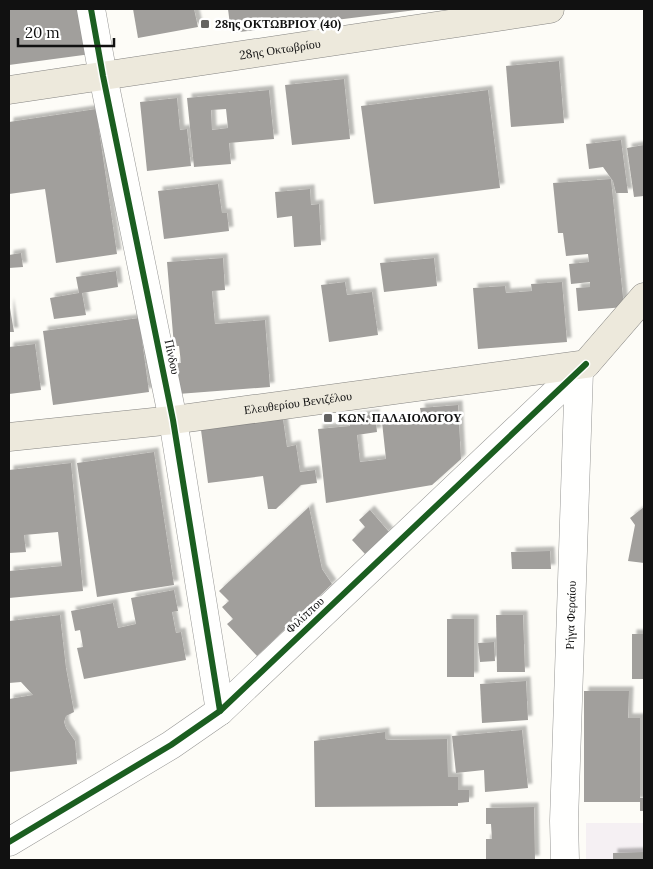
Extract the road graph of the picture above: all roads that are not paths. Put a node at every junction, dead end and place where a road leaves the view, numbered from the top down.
1 (91, 9) edge
2 (548, 9) edge
3 (103, 76) junction
4 (9, 90) edge
5 (644, 297) edge
6 (582, 368) junction
7 (173, 420) junction
8 (9, 437) edge
9 (220, 711) junction
10 (9, 842) edge
11 (565, 860) edge

1 - 3 street, Πίνδου
2 - 3 main road, 28ης Οκτωβρίου
3 - 4 main road, 28ης Οκτωβρίου
3 - 7 street, Πίνδου
5 - 6 main road
6 - 7 main road, Ελευθερίου Βενιζέλου
6 - 9 street, Φιλίππου
6 - 11 street, Ρήγα Φεραίου
7 - 8 main road, Ελευθερίου Βενιζέλου
7 - 9 street, Πίνδου
9 - 10 street, Φιλίππου

